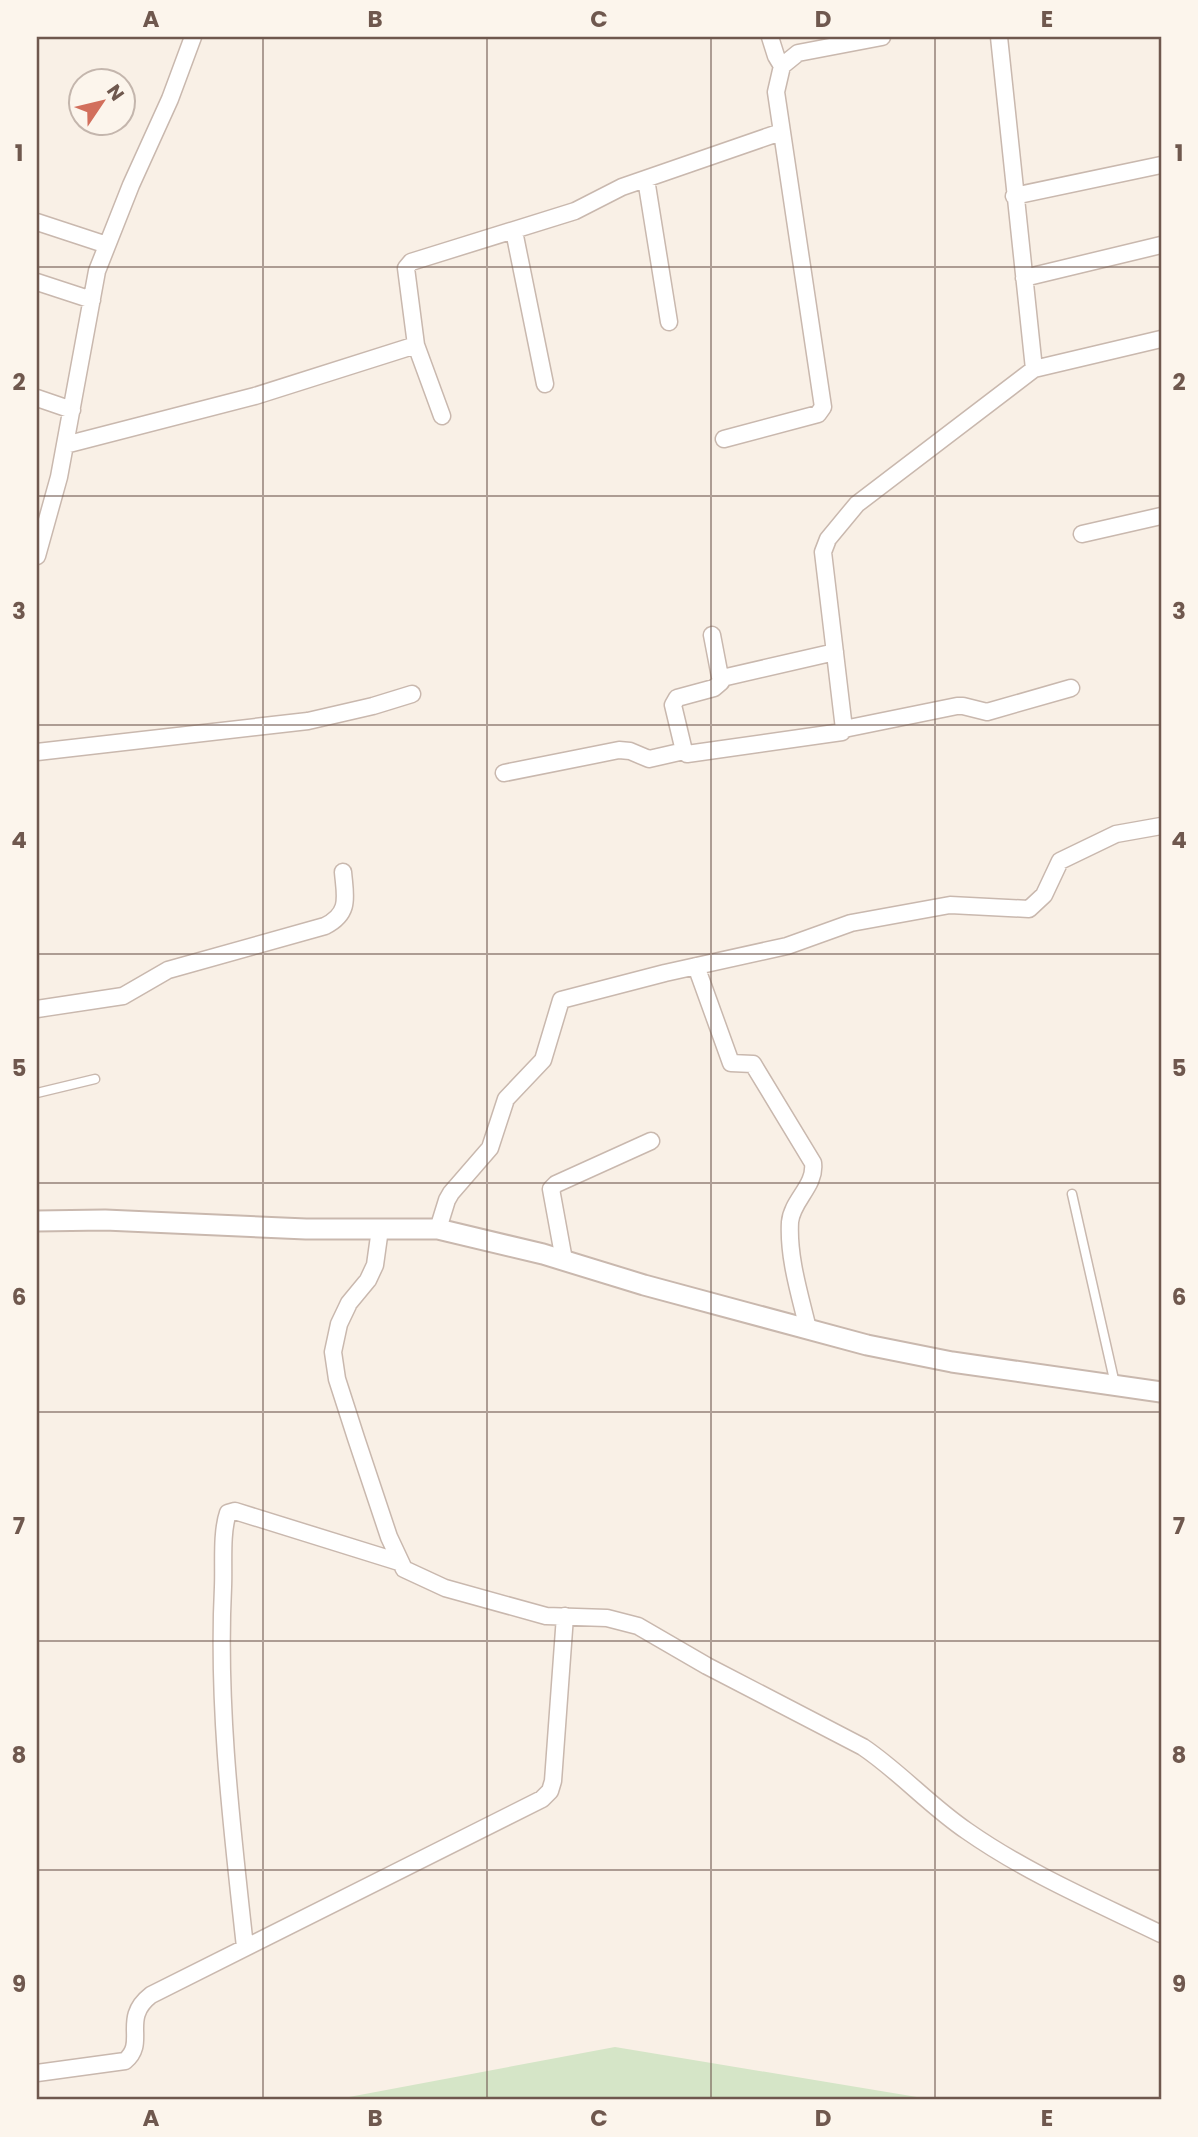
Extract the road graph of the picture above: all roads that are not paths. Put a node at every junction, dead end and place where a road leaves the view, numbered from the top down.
1 (193, 37) edge
2 (770, 37) edge
3 (882, 37) edge
4 (999, 37) edge
5 (782, 66) junction
6 (781, 132) junction
7 (1161, 164) edge
8 (646, 178) junction
9 (1014, 196) junction
10 (37, 222) edge
11 (514, 231) junction
12 (107, 245) junction
13 (1161, 245) edge
14 (1024, 278) junction
15 (37, 282) edge
16 (92, 300) junction
17 (669, 322) dead end
18 (1161, 339) edge
19 (416, 345) junction
20 (1034, 369) junction
21 (545, 384) dead end
22 (37, 398) edge
23 (72, 411) junction
24 (442, 416) dead end
25 (724, 439) dead end
26 (65, 445) junction
27 (1161, 516) edge
28 (40, 529) edge
29 (1082, 534) dead end
30 (37, 556) edge
31 (712, 635) dead end
32 (835, 652) junction
33 (722, 678) junction
34 (1071, 688) dead end
35 (411, 694) dead end
36 (844, 729) junction
37 (684, 751) junction
38 (37, 752) edge
39 (504, 773) dead end
40 (1161, 826) edge
41 (343, 872) dead end
42 (696, 966) junction
43 (37, 1009) edge
44 (95, 1079) dead end
45 (37, 1093) edge
46 (651, 1141) dead end
47 (1072, 1194) dead end
48 (37, 1221) edge
49 (380, 1229) junction
50 (438, 1229) junction
51 (564, 1260) junction
52 (808, 1329) junction
53 (1116, 1386) junction
54 (1161, 1392) edge
55 (399, 1562) junction
56 (565, 1616) junction
57 (1161, 1934) edge
58 (245, 1947) junction
59 (37, 2073) edge

1 - 12 street
2 - 5 street
3 - 5 street
4 - 9 street
5 - 6 street
6 - 8 street
6 - 25 street
7 - 9 street
8 - 11 street
8 - 17 street
9 - 14 street
10 - 12 street
11 - 19 street
11 - 21 street
12 - 16 street
13 - 14 street
14 - 20 street
15 - 16 street
16 - 23 street
18 - 20 street
19 - 24 street
19 - 26 street
20 - 32 street
22 - 23 street
23 - 26 street
26 - 28 street
27 - 29 street
28 - 30 street
31 - 33 street
32 - 33 street
32 - 36 street
33 - 37 street
34 - 36 street
35 - 38 street
36 - 37 street
37 - 39 street
40 - 42 street
41 - 43 street
42 - 50 street
42 - 52 street
44 - 45 lane
46 - 51 street
47 - 53 lane
48 - 49 street
49 - 50 street
49 - 55 street
50 - 51 street
51 - 52 street
52 - 53 street
53 - 54 street
55 - 56 street
55 - 58 street
56 - 57 street
56 - 58 street
58 - 59 street

